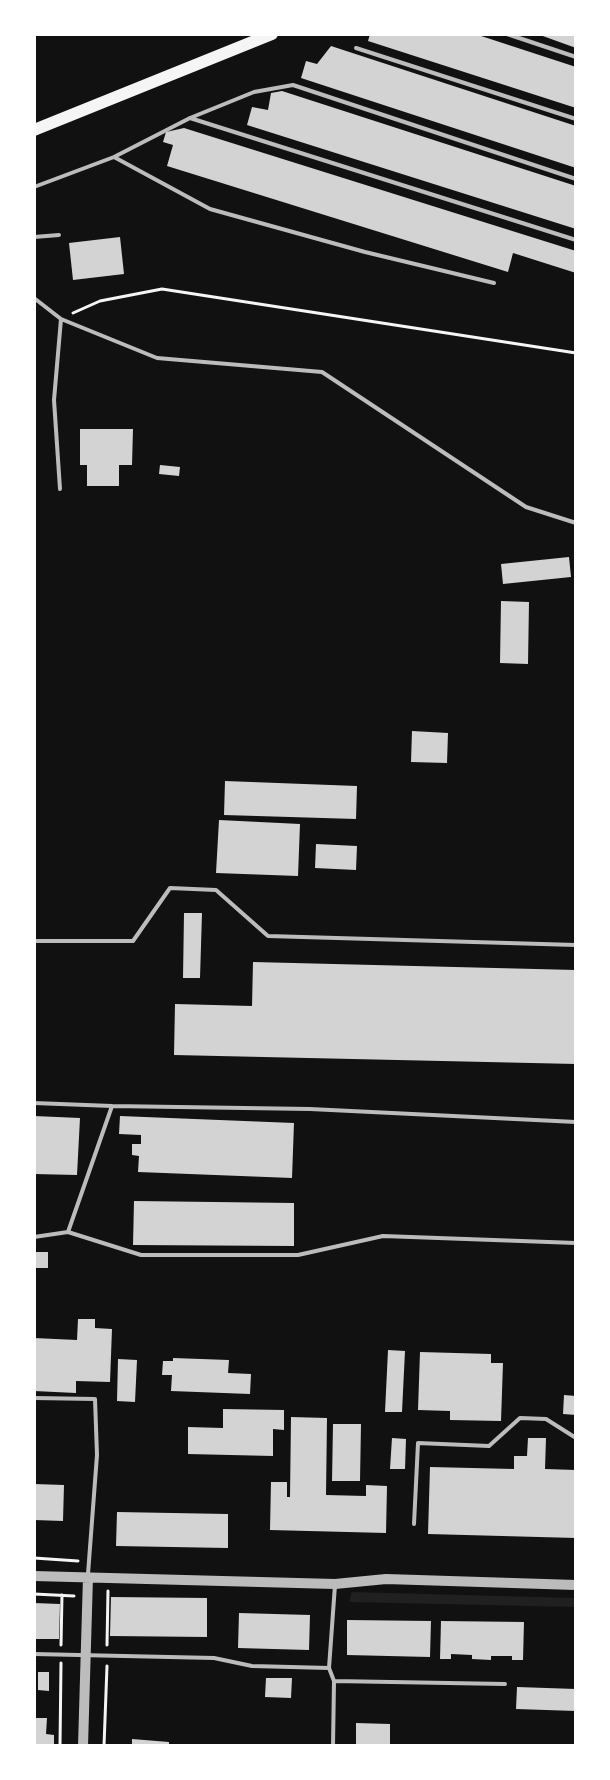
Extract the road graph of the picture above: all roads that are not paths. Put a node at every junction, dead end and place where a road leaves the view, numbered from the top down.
1 (272, 34) edge
2 (507, 34) edge
3 (356, 48) dead end
4 (576, 57) edge
5 (190, 118) junction
6 (576, 119) edge
7 (34, 130) edge
8 (114, 158) junction
9 (576, 179) edge
10 (34, 188) edge
11 (59, 235) dead end
12 (34, 237) edge
13 (576, 240) edge
14 (494, 283) dead end
15 (34, 298) edge
16 (61, 319) junction
17 (60, 489) dead end
18 (576, 523) edge
19 (34, 941) edge
20 (576, 945) edge
21 (34, 1103) edge
22 (112, 1106) junction
23 (576, 1122) edge
24 (68, 1232) junction
25 (34, 1237) edge
26 (576, 1243) edge
27 (34, 1398) edge
28 (576, 1438) edge
29 (414, 1524) dead end
30 (34, 1576) edge
31 (88, 1577) junction
32 (335, 1584) junction
33 (576, 1585) edge
34 (34, 1654) edge
35 (86, 1656) junction
36 (329, 1668) junction
37 (334, 1681) junction
38 (505, 1684) dead end
39 (83, 1746) edge
40 (333, 1746) edge

1 - 7 main road
2 - 4 lane
3 - 6 lane
5 - 8 lane
5 - 9 lane
5 - 13 lane
8 - 10 lane
8 - 14 lane
11 - 12 lane
15 - 16 lane
16 - 17 lane
16 - 18 lane
19 - 20 lane
21 - 22 lane
22 - 23 lane
22 - 24 lane
24 - 25 lane
24 - 26 lane
27 - 31 lane
28 - 29 lane
30 - 31 street
31 - 32 street
31 - 35 street
32 - 33 street
32 - 36 lane
34 - 35 lane
35 - 36 lane
35 - 39 street
36 - 37 lane
37 - 38 lane
37 - 40 lane

